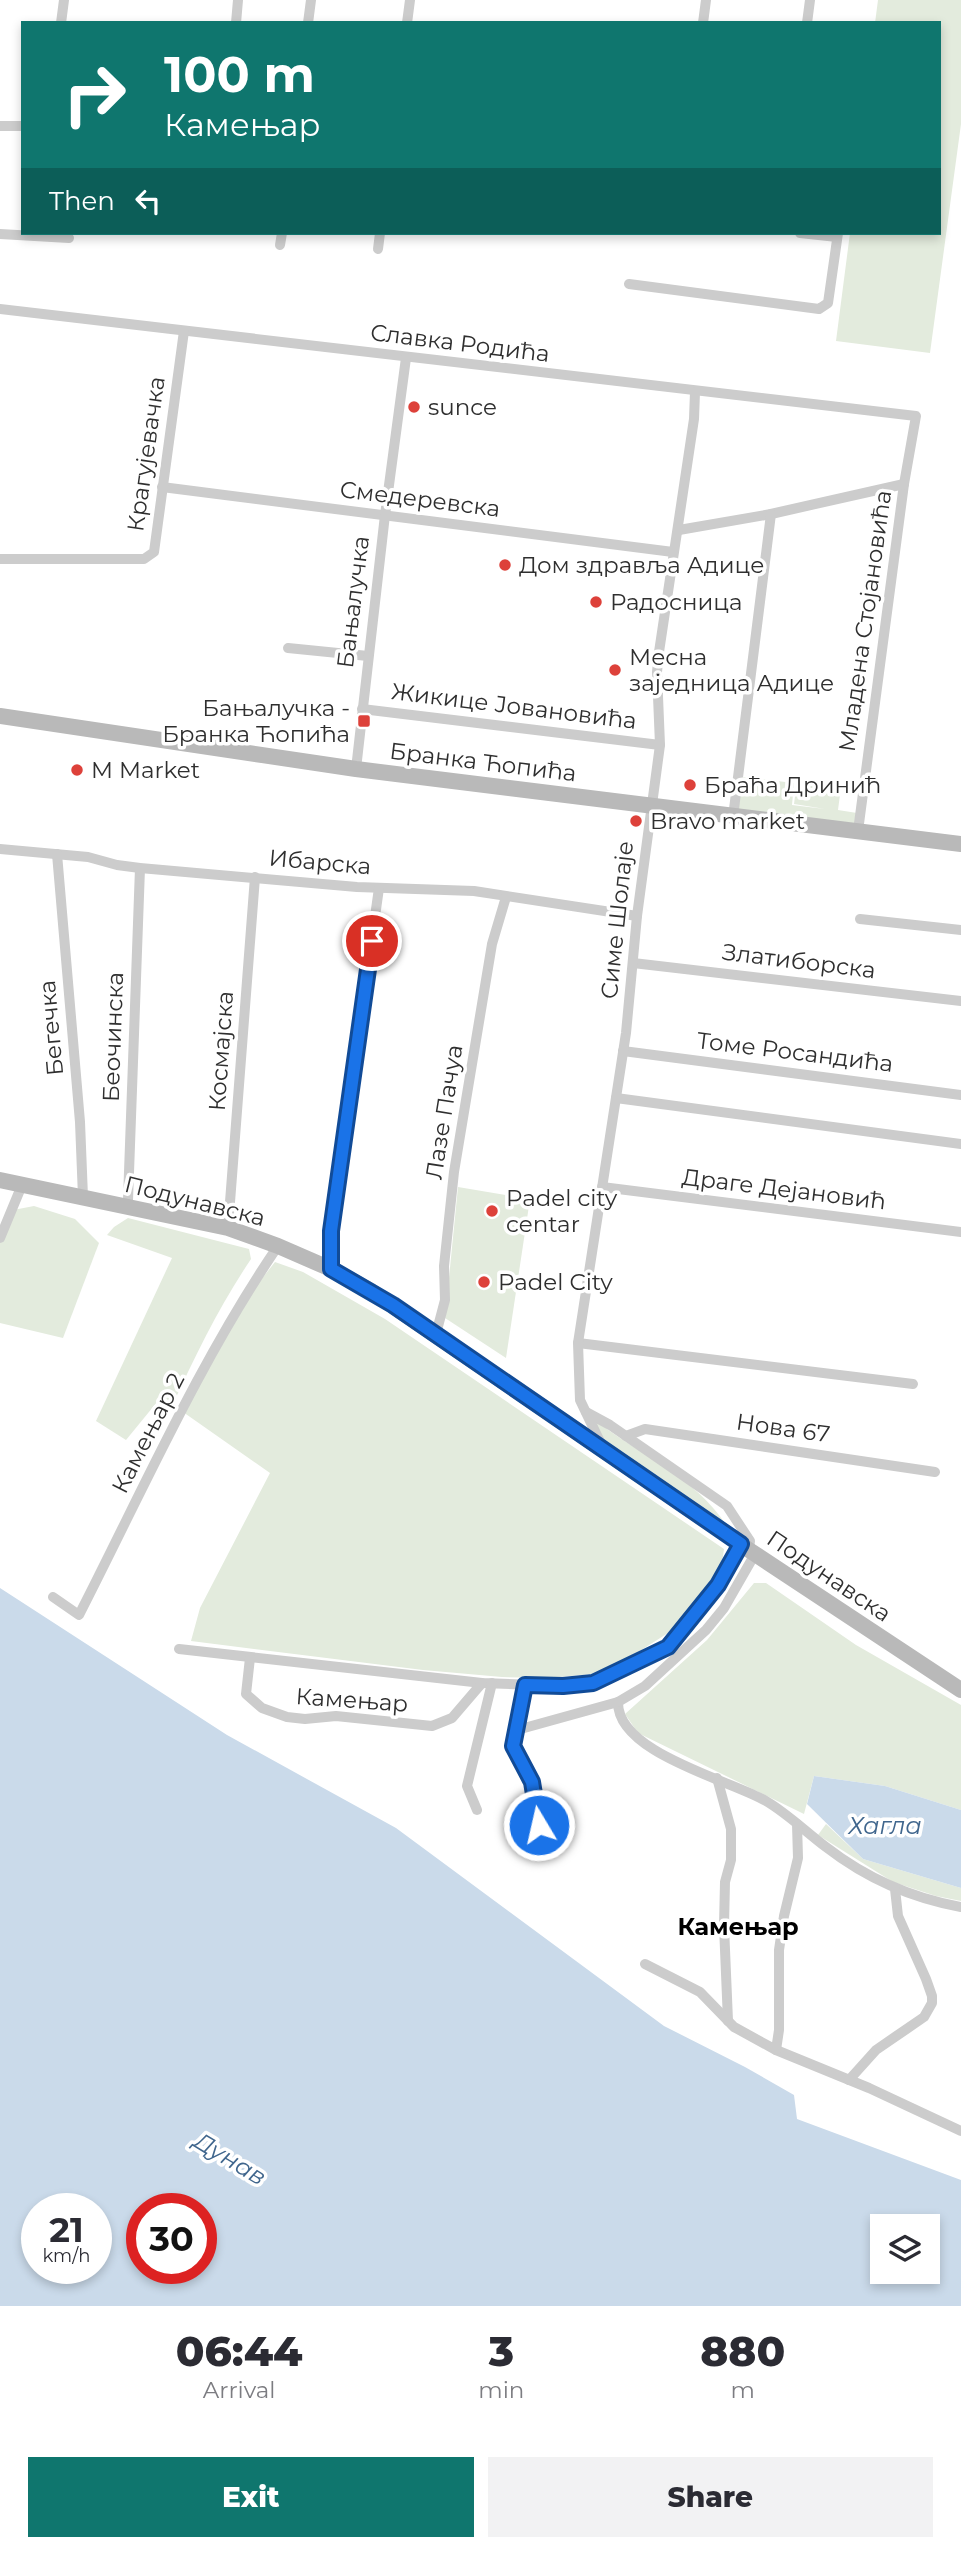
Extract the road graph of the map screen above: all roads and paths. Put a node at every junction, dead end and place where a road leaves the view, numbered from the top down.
1 (64, 0) edge
2 (238, 0) edge
3 (311, 0) edge
4 (410, 0) edge
5 (706, 0) edge
6 (810, 0) edge
7 (61, 21) edge
8 (236, 21) edge
9 (308, 21) edge
10 (407, 21) edge
11 (703, 21) edge
12 (807, 21) edge
13 (0, 126) edge
14 (21, 126) edge
15 (0, 234) edge
16 (282, 235) edge
17 (380, 235) edge
18 (837, 235) edge
19 (69, 238) dead end
20 (280, 245) dead end
21 (378, 249) dead end
22 (629, 284) dead end
23 (0, 309) edge
24 (184, 331) junction
25 (406, 358) junction
26 (695, 392) junction
27 (916, 416) joint
28 (904, 484) junction
29 (162, 487) junction
30 (771, 514) junction
31 (385, 515) junction
32 (679, 530) junction
33 (673, 552) junction
34 (0, 559) edge
35 (288, 648) dead end
36 (368, 656) junction
37 (362, 709) junction
38 (0, 716) edge
39 (660, 744) junction
40 (356, 768) junction
41 (650, 806) junction
42 (733, 817) junction
43 (858, 831) junction
44 (961, 844) edge
45 (0, 849) edge
46 (57, 854) junction
47 (140, 868) junction
48 (255, 877) junction
49 (379, 888) junction
50 (506, 897) junction
51 (637, 916) junction
52 (860, 919) dead end
53 (961, 930) edge
54 (633, 963) junction
55 (961, 1001) edge
56 (623, 1051) junction
57 (961, 1095) edge
58 (615, 1098) junction
59 (961, 1144) edge
60 (0, 1180) edge
61 (22, 1185) junction
62 (602, 1186) junction
63 (83, 1198) junction
64 (129, 1207) junction
65 (228, 1228) junction
66 (961, 1232) edge
67 (0, 1238) edge
68 (278, 1246) junction
69 (331, 1269) junction
70 (436, 1334) junction
71 (578, 1343) junction
72 (913, 1384) dead end
73 (586, 1412) junction
74 (626, 1436) junction
75 (603, 1448) junction
76 (935, 1472) dead end
77 (748, 1549) junction
78 (53, 1597) dead end
79 (179, 1649) dead end
80 (250, 1658) junction
81 (487, 1683) junction
82 (525, 1685) junction
83 (961, 1690) edge
84 (618, 1702) junction
85 (517, 1730) junction
86 (717, 1779) junction
87 (477, 1810) dead end
88 (797, 1824) junction
89 (525, 1848) dead end
90 (895, 1889) junction
91 (961, 1907) edge
92 (645, 1964) dead end
93 (728, 2021) junction
94 (776, 2050) junction
95 (849, 2080) junction
96 (961, 2130) edge

1 - 7 street
2 - 8 street
3 - 9 street
4 - 10 street
5 - 11 street
6 - 12 street
13 - 14 street
15 - 19 street
16 - 20 street
17 - 21 street
18 - 22 street
23 - 24 street, Славка Родића
24 - 25 street, Славка Родића
24 - 29 street, Крагујевачка
25 - 26 street, Славка Родића
25 - 31 street, Бањалучка
26 - 27 street, Славка Родића
26 - 32 street, Симе Шолаје
27 - 28 street, Младена Стојановића
28 - 30 street
28 - 43 street, Младена Стојановића
29 - 31 street, Смедеревска
29 - 34 street, Крагујевачка
30 - 32 street
30 - 42 street
31 - 33 street, Смедеревска
31 - 36 street, Бањалучка
32 - 33 street, Симе Шолаје
33 - 39 street, Симе Шолаје
35 - 36 street
36 - 37 street, Бањалучка
37 - 39 street, Жикице Јовановића
37 - 40 street, Бањалучка
38 - 40 street, Бранка Ћопића
39 - 41 street, Симе Шолаје
40 - 41 street, Бранка Ћопића
41 - 42 street, Бранка Ћопића
41 - 51 street, Симе Шолаје
42 - 43 street, Бранка Ћопића
43 - 44 street, Бранка Ћопића
45 - 46 street, Ибарска
46 - 47 street, Ибарска
46 - 63 street, Бегечка
47 - 48 street, Ибарска
47 - 64 street, Беочинска
48 - 49 street, Ибарска
48 - 65 street, Космајска
49 - 50 street, Ибарска
49 - 69 street
50 - 51 street, Ибарска
50 - 70 street, Лазе Пачуа
51 - 54 street, Симе Шолаје
52 - 53 street
54 - 55 street, Златиборска
54 - 56 street, Симе Шолаје
56 - 57 street, Томе Росандића
56 - 58 street, Симе Шолаје
58 - 59 street
58 - 62 street, Симе Шолаје
60 - 61 street, Подунавска
61 - 63 street, Подунавска
61 - 67 street
62 - 66 street, Драге Дејановић
62 - 71 street, Симе Шолаје
63 - 64 street, Подунавска
64 - 65 street, Подунавска
65 - 68 street, Подунавска
68 - 69 street, Подунавска
68 - 78 street, Камењар 2
69 - 70 street, Подунавска
70 - 75 street, Подунавска
71 - 72 street
71 - 73 street, Симе Шолаје
73 - 74 street
73 - 75 street, Симе Шолаје
74 - 76 street, Нова 67
74 - 77 street
75 - 77 street, Подунавска
77 - 82 street, Камењар
77 - 83 street, Подунавска
77 - 84 street
79 - 80 street, Камењар
80 - 81 street, Камењар
80 - 81 street, Камењар
81 - 82 street, Камењар
81 - 87 street
82 - 85 street
84 - 85 street
84 - 86 street
85 - 89 street
86 - 88 street
86 - 93 street
88 - 90 street
88 - 94 street
90 - 91 street
90 - 95 street
92 - 93 street
93 - 94 street
94 - 95 street
95 - 96 street

